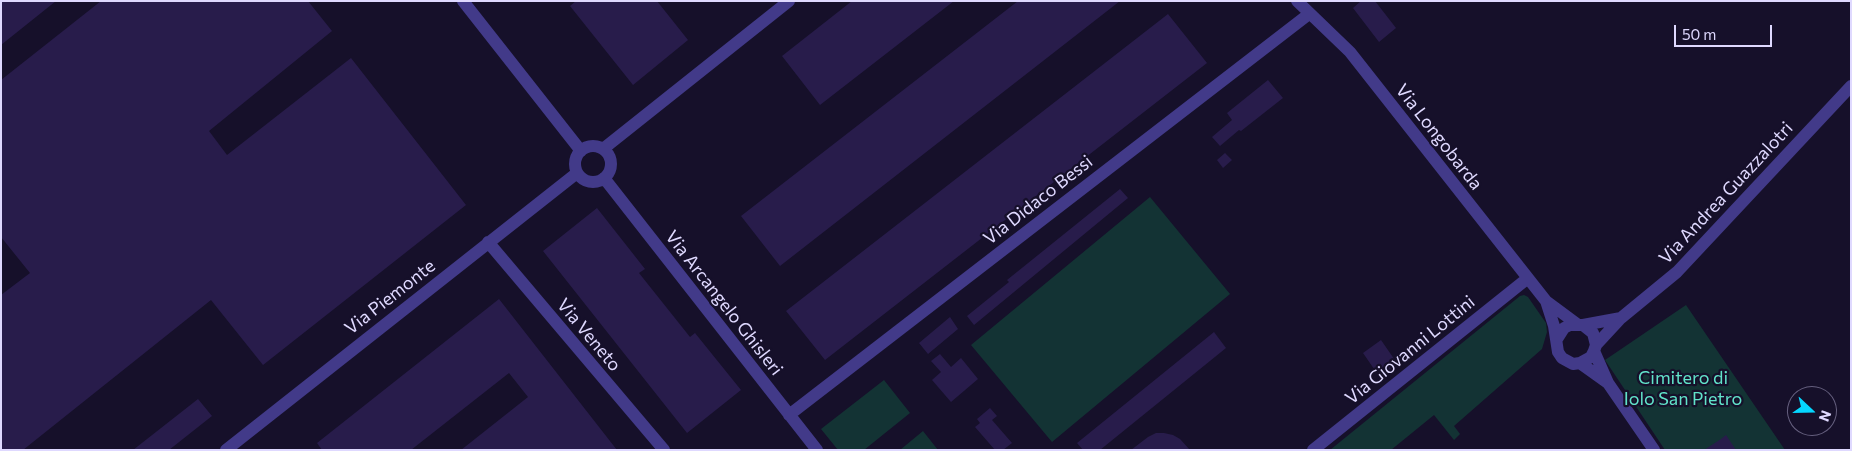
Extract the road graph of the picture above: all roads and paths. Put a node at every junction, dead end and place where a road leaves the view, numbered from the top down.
1 (463, 1) edge
2 (789, 1) edge
3 (1297, 1) edge
4 (1309, 14) junction
5 (1851, 86) edge
6 (603, 149) junction
7 (581, 150) junction
8 (577, 173) junction
9 (604, 178) junction
10 (488, 242) junction
11 (1528, 278) junction
12 (1546, 301) junction
13 (1621, 318) junction
14 (1580, 324) junction
15 (1557, 339) junction
16 (1595, 348) junction
17 (1580, 363) junction
18 (1608, 383) junction
19 (789, 415) junction
20 (226, 450) edge
21 (664, 450) edge
22 (817, 450) edge
23 (1313, 450) edge
24 (1654, 450) edge

1 - 7 street
2 - 6 street
3 - 4 street, Via Longobarda
4 - 11 street, Via Longobarda
4 - 19 street, Via Didaco Bessi
5 - 13 street, Via Andrea Guazzalotri
6 - 7 street
6 - 9 street
7 - 8 street
8 - 9 street
8 - 10 street, Via Piemonte
9 - 19 street, Via Arcangelo Ghisleri
10 - 20 street, Via Piemonte
10 - 21 street, Via Veneto
11 - 12 street, Via Longobarda
11 - 23 street, Via Giovanni Lottini
12 - 14 street, Via Longobarda
12 - 15 street, Via Longobarda
13 - 14 street, Via Andrea Guazzalotri
13 - 16 street, Via Andrea Guazzalotri
14 - 15 street
14 - 16 street, Via Longobarda
15 - 17 street, Via Longobarda
16 - 17 street
16 - 18 street, Via Longobarda
17 - 18 street
18 - 24 street
19 - 22 street, Via Arcangelo Ghisleri

